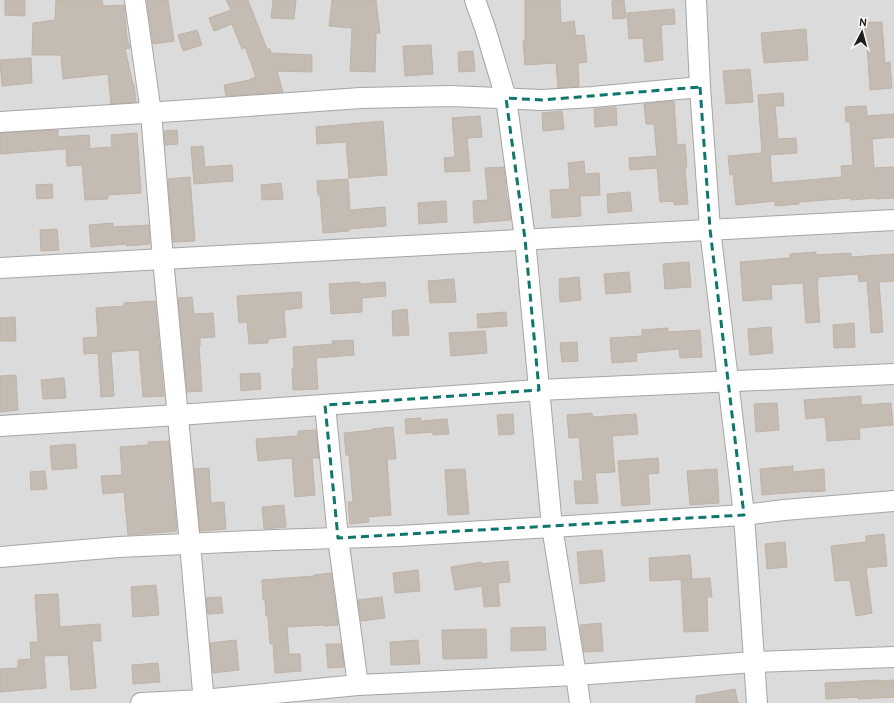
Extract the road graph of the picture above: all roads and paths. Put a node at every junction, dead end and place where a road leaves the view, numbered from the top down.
1 (135, 0) edge
2 (475, 0) edge
3 (696, 0) edge
4 (700, 87) junction
5 (506, 98) junction
6 (151, 113) junction
7 (0, 122) edge
8 (894, 220) edge
9 (710, 229) junction
10 (525, 239) junction
11 (163, 259) junction
12 (0, 268) edge
13 (894, 374) edge
14 (728, 381) junction
15 (539, 390) junction
16 (325, 405) junction
17 (178, 415) junction
18 (0, 426) edge
19 (894, 501) edge
20 (744, 515) junction
21 (552, 527) junction
22 (338, 538) junction
23 (190, 544) junction
24 (0, 557) edge
25 (894, 657) edge
26 (754, 662) junction
27 (576, 675) junction
28 (358, 685) junction
29 (203, 701) edge
30 (142, 703) edge
31 (580, 703) edge
32 (757, 703) edge

1 - 6 street
2 - 5 street
3 - 4 street
4 - 5 street
4 - 9 street
5 - 6 street
5 - 10 street
6 - 7 street
6 - 11 street
8 - 9 street
9 - 10 street
9 - 14 street
10 - 11 street
10 - 15 street
11 - 12 street
11 - 17 street
13 - 14 street
14 - 15 street
14 - 20 street
15 - 16 street
15 - 21 street
16 - 17 street
16 - 22 street
17 - 18 street
17 - 23 street
19 - 20 street
20 - 21 street
20 - 26 street
21 - 22 street
21 - 27 street
22 - 23 street
22 - 28 street
23 - 24 street
23 - 29 street
25 - 26 street
26 - 27 street
26 - 32 street
27 - 28 street
27 - 31 street
28 - 29 street
29 - 30 street

